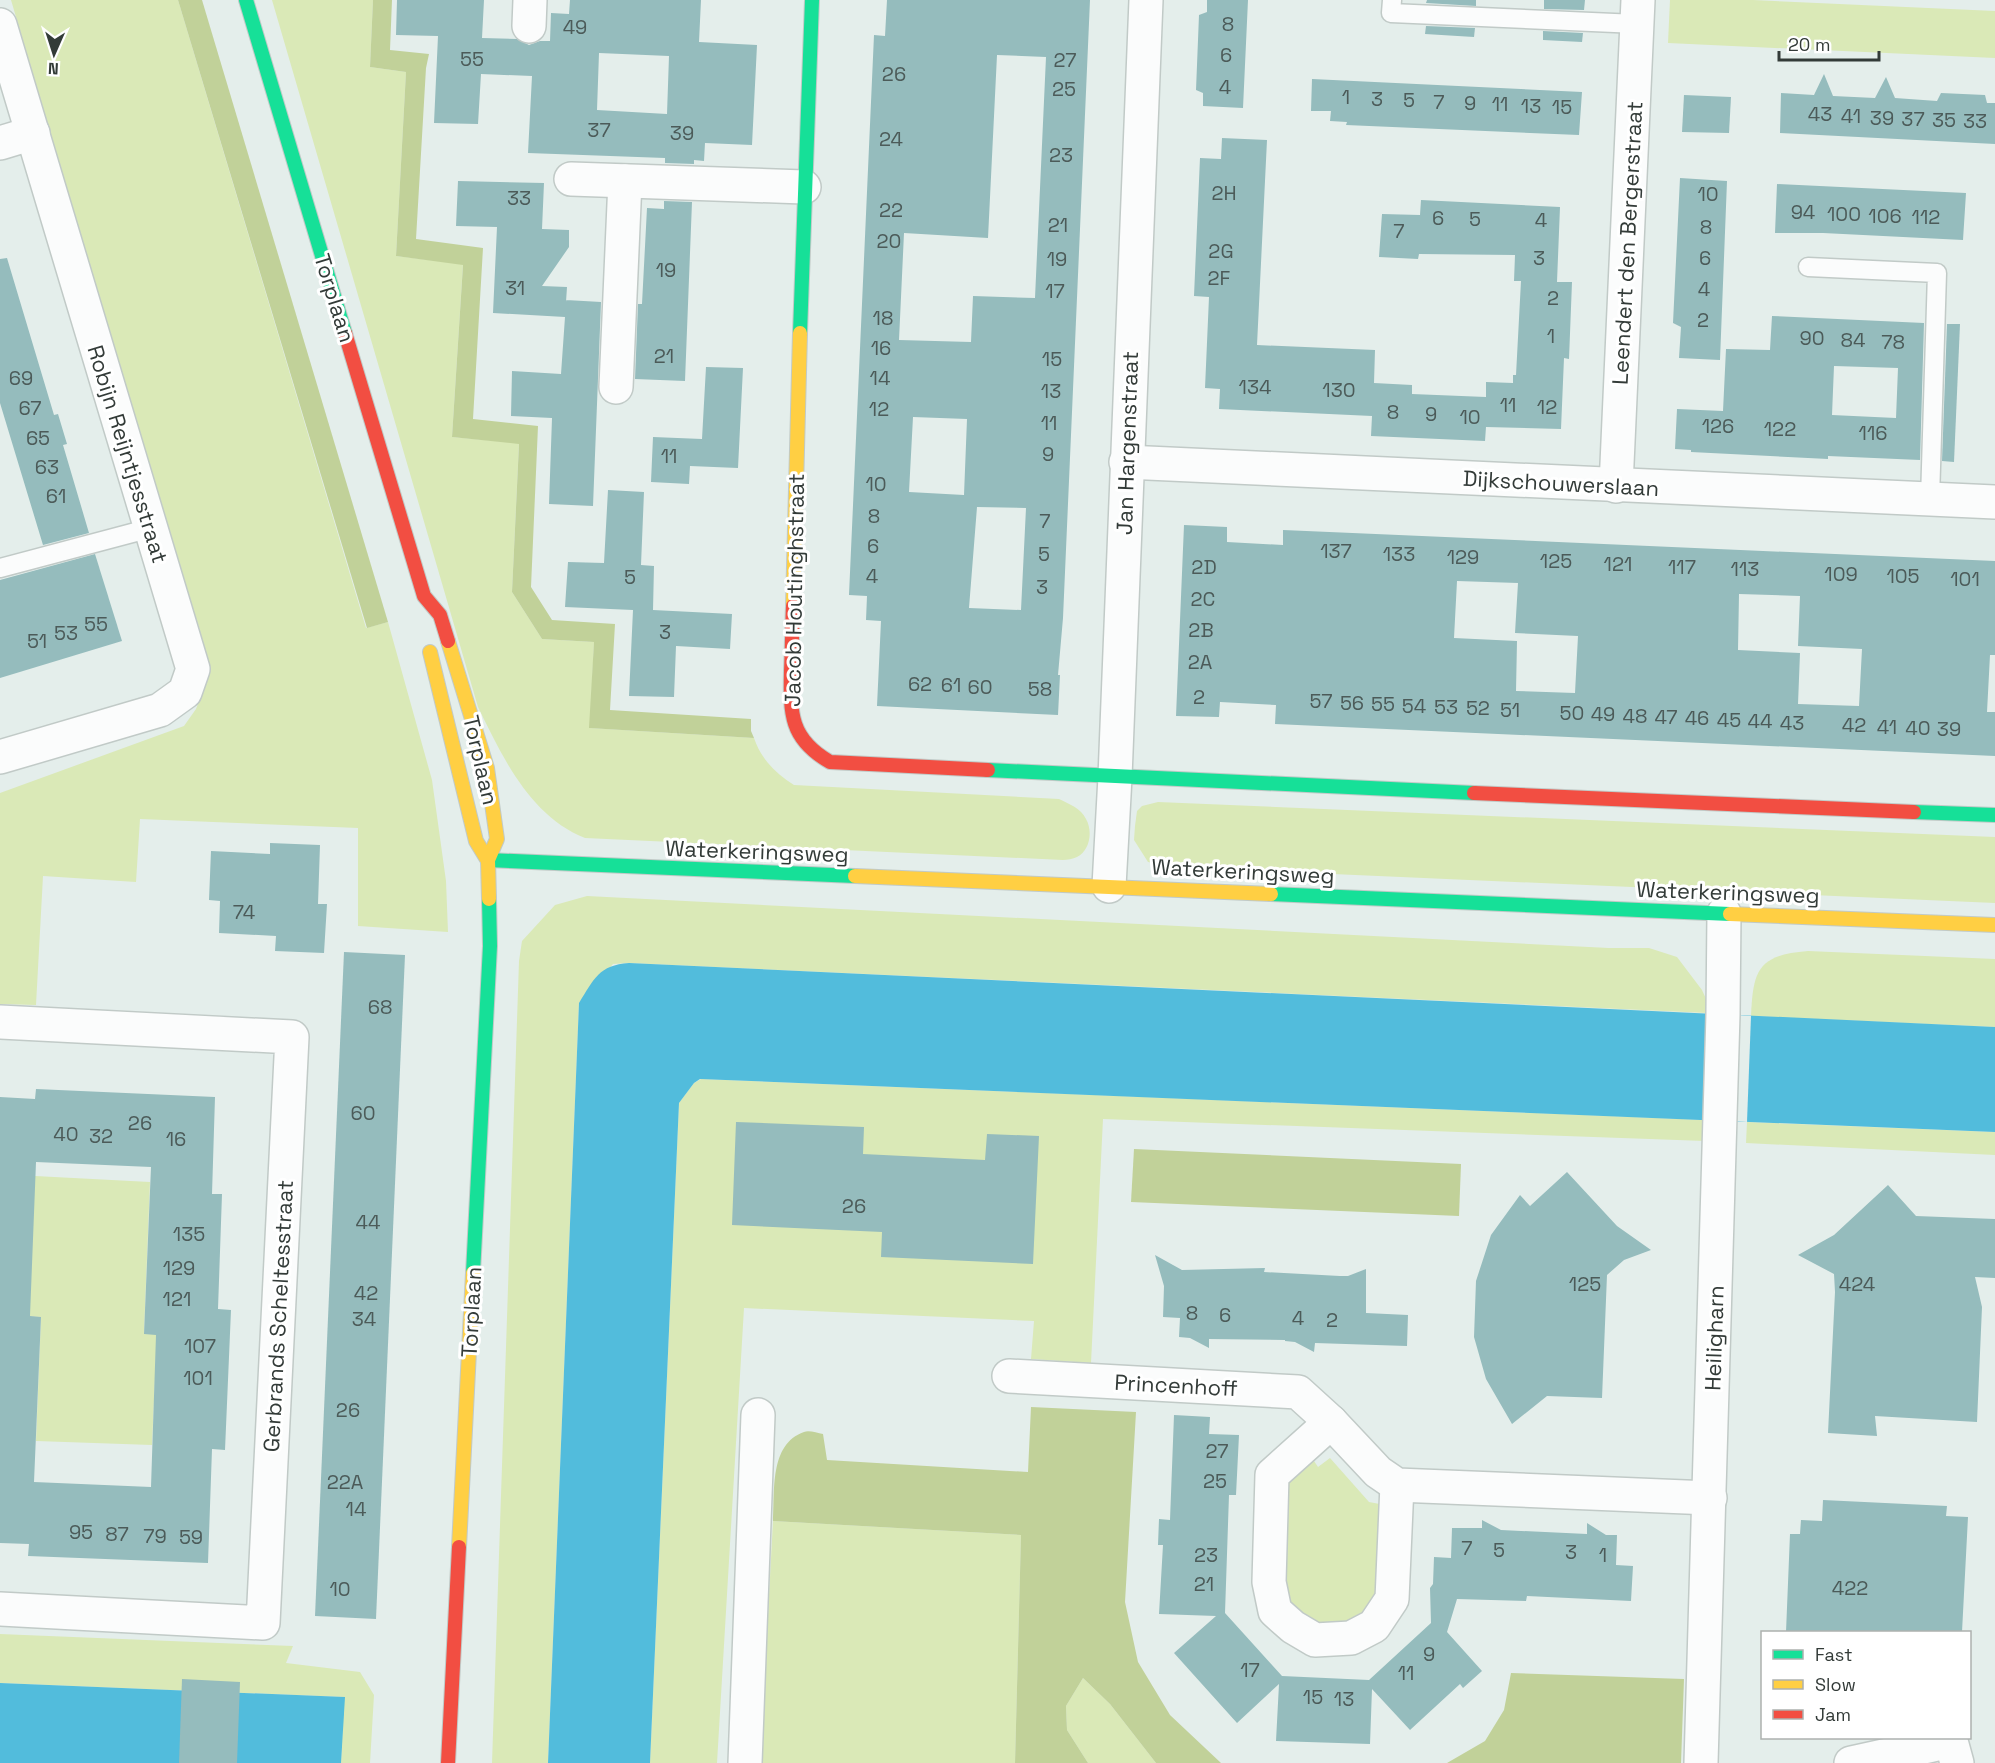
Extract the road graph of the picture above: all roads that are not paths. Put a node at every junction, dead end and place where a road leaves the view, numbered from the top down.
1 (246, 0) edge
2 (812, 0) edge
3 (1146, 0) edge
4 (1392, 0) edge
5 (1637, 12) edge
6 (0, 26) edge
7 (33, 133) junction
8 (0, 143) edge
9 (571, 179) dead end
10 (626, 181) junction
11 (804, 187) junction
12 (1808, 267) dead end
13 (616, 387) dead end
14 (1126, 462) junction
15 (1616, 486) junction
16 (1930, 499) junction
17 (1995, 502) edge
18 (151, 528) junction
19 (0, 568) edge
20 (424, 596) junction
21 (421, 616) dead end
22 (426, 638) dead end
23 (0, 758) edge
24 (1115, 777) junction
25 (1995, 815) edge
26 (488, 860) junction
27 (1109, 886) junction
28 (1724, 913) junction
29 (1995, 925) edge
30 (0, 1022) edge
31 (1009, 1376) dead end
32 (758, 1415) dead end
33 (1331, 1422) junction
34 (1397, 1485) junction
35 (1710, 1498) junction
36 (0, 1609) edge
37 (447, 1763) edge
38 (745, 1763) edge
39 (1701, 1763) edge
40 (1851, 1763) edge
41 (1957, 1763) edge

1 - 20 street, Torplaan
2 - 11 street, Jacob Houtinghstraat
3 - 14 street, Jan Hargenstraat
4 - 5 lane
5 - 15 street, Leendert den Bergerstraat
6 - 7 street, Robijn Reijntjesstraat
7 - 8 street
7 - 18 street, Robijn Reijntjesstraat
9 - 10 street
10 - 11 street
10 - 13 street
11 - 24 street, Jacob Houtinghstraat
12 - 16 lane
14 - 15 street, Dijkschouwerslaan
14 - 24 street, Jan Hargenstraat
15 - 16 street, Dijkschouwerslaan
16 - 17 street, Dijkschouwerslaan
18 - 19 lane
18 - 23 street, Robijn Reijntjesstraat
20 - 21 street, Torplaan
20 - 26 street, Torplaan
22 - 26 street, Torplaan
24 - 25 street
24 - 27 street, Jan Hargenstraat
26 - 27 street, Waterkeringsweg
26 - 37 street, Torplaan
27 - 28 street, Waterkeringsweg
28 - 29 street, Waterkeringsweg
28 - 35 street, Heiligharn
30 - 36 street, Gerbrands Scheltesstraat
31 - 33 street, Princenhoff
32 - 38 street
33 - 34 street, Princenhoff
33 - 34 street
34 - 35 street
35 - 39 street, Heiligharn
40 - 41 street

